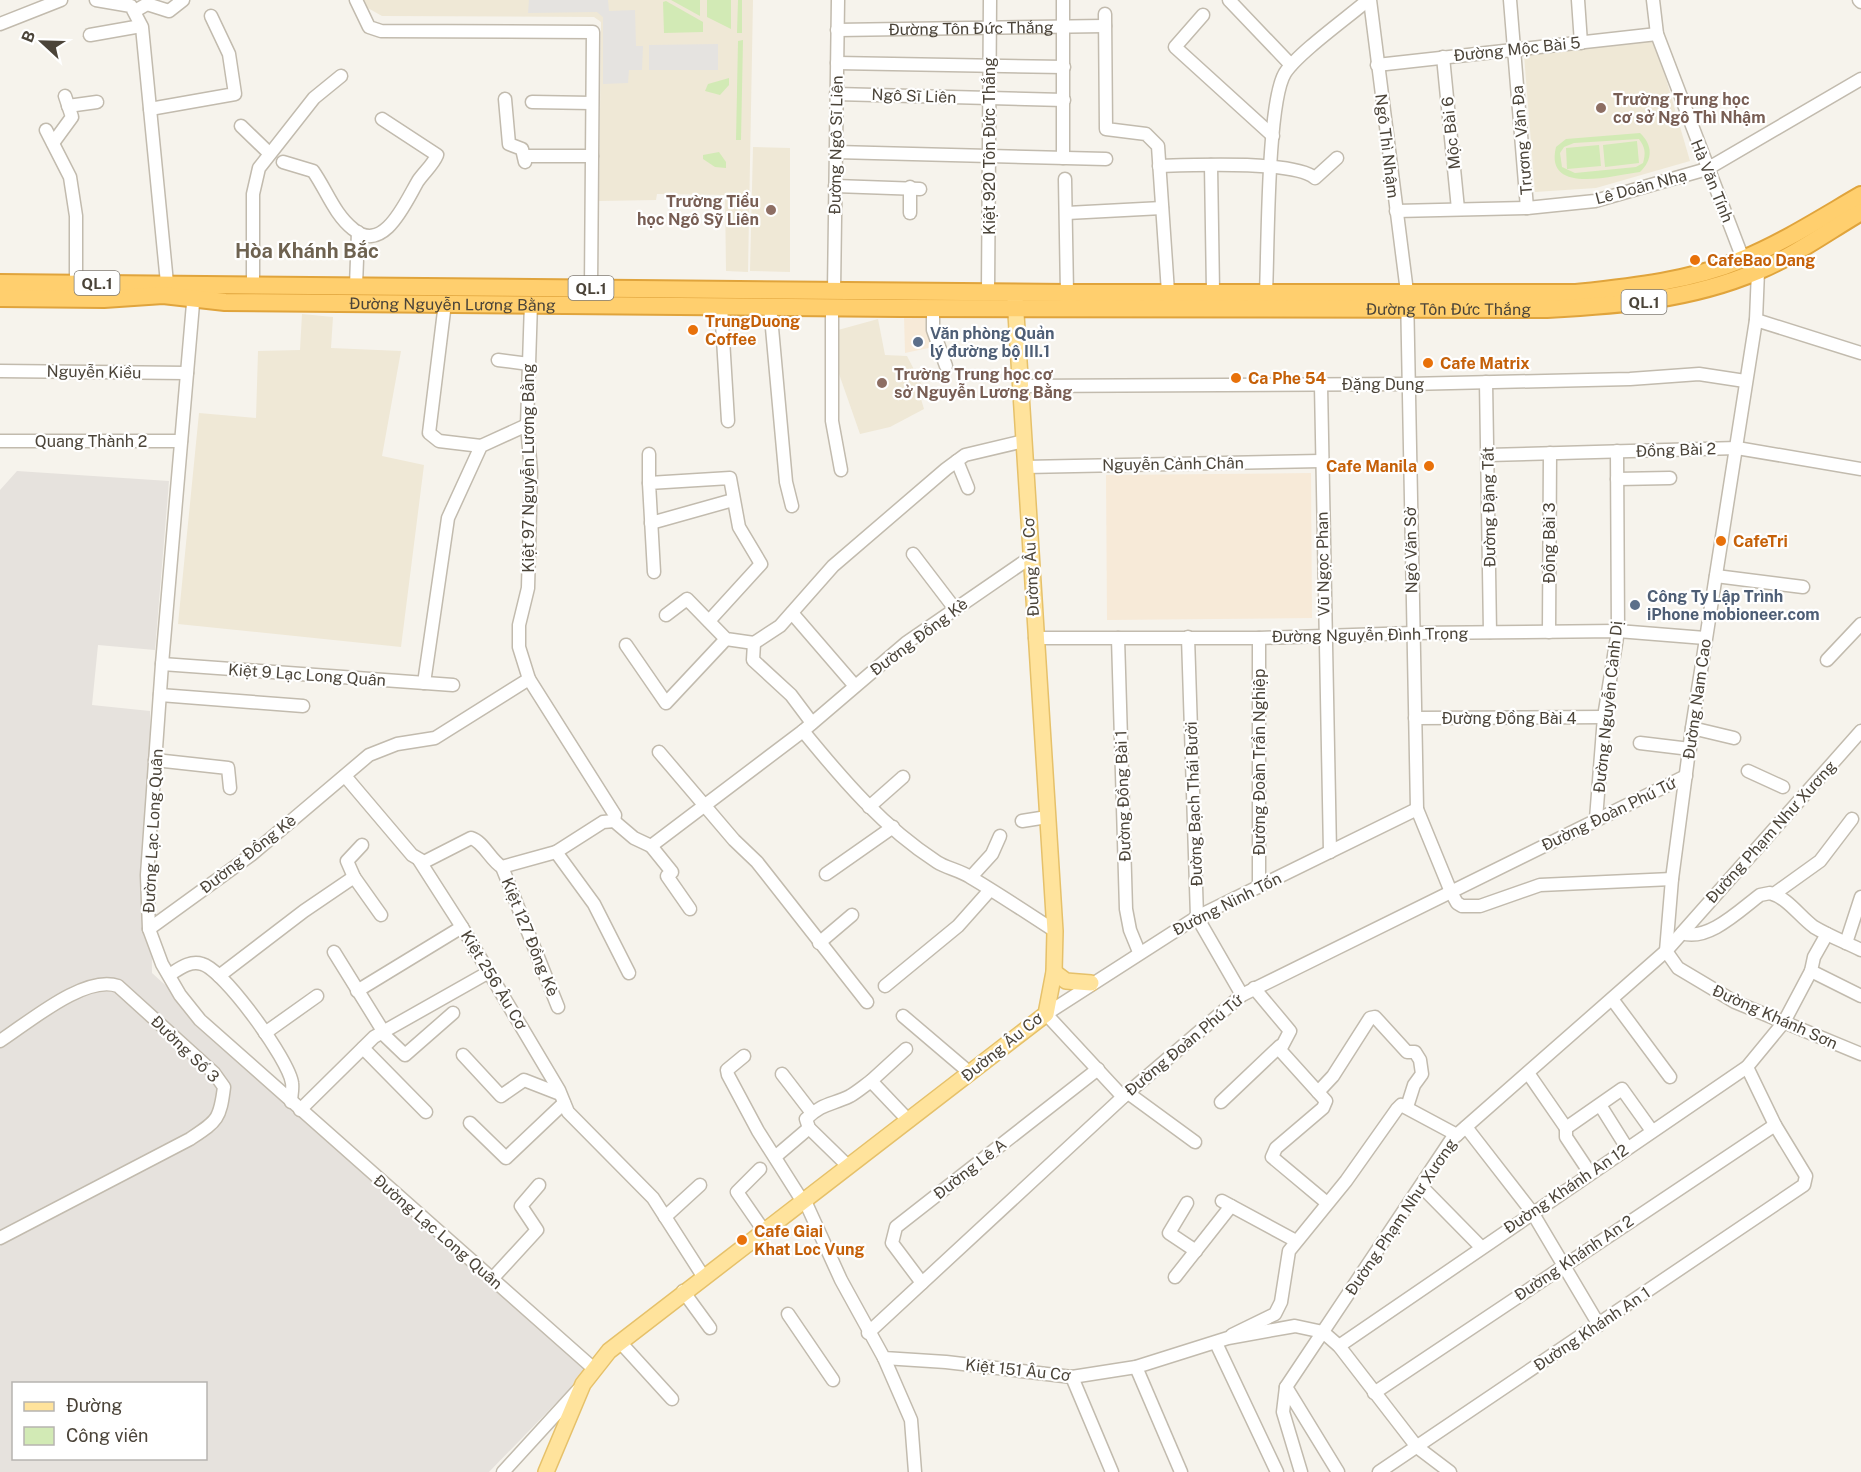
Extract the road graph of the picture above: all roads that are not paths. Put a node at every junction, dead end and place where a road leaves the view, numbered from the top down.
1 (61, 0) edge
2 (96, 0) edge
3 (183, 0) edge
4 (356, 0) edge
5 (838, 0) edge
6 (990, 0) edge
7 (1063, 0) edge
8 (1229, 0) edge
9 (1369, 0) edge
10 (1510, 0) edge
11 (1578, 0) edge
12 (1653, 0) edge
13 (135, 11) junction
14 (1203, 15) dead end
15 (212, 16) dead end
16 (0, 24) edge
17 (141, 26) junction
18 (990, 27) junction
19 (1063, 28) junction
20 (837, 30) junction
21 (1657, 34) junction
22 (90, 35) dead end
23 (1581, 43) junction
24 (1514, 49) junction
25 (1443, 57) junction
26 (837, 63) junction
27 (989, 65) junction
28 (1291, 65) junction
29 (1377, 65) junction
30 (1064, 67) junction
31 (341, 76) dead end
32 (1861, 79) edge
33 (836, 94) junction
34 (505, 99) dead end
35 (989, 99) junction
36 (1064, 100) junction
37 (97, 102) dead end
38 (532, 102) dead end
39 (592, 103) junction
40 (150, 109) junction
41 (382, 119) dead end
42 (241, 126) dead end
43 (46, 130) dead end
44 (1273, 136) junction
45 (53, 143) junction
46 (836, 152) junction
47 (269, 153) junction
48 (988, 155) junction
49 (592, 156) junction
50 (1063, 158) junction
51 (1337, 158) dead end
52 (1106, 159) dead end
53 (283, 162) dead end
54 (1211, 165) junction
55 (1159, 166) junction
56 (1271, 168) junction
57 (1707, 169) junction
58 (1065, 179) dead end
59 (835, 186) junction
60 (1861, 195) edge
61 (1162, 208) junction
62 (1527, 208) junction
63 (1458, 209) junction
64 (1396, 211) junction
65 (1861, 212) edge
66 (910, 213) dead end
67 (1067, 213) junction
68 (358, 232) junction
69 (1743, 259) junction
70 (1758, 271) junction
71 (0, 283) edge
72 (166, 283) junction
73 (76, 284) junction
74 (253, 286) junction
75 (356, 286) junction
76 (591, 288) junction
77 (194, 291) junction
78 (1213, 291) junction
79 (988, 292) junction
80 (1168, 292) junction
81 (1067, 293) junction
82 (1266, 293) junction
83 (0, 298) edge
84 (833, 299) junction
85 (1015, 299) junction
86 (732, 300) junction
87 (1407, 300) junction
88 (445, 303) junction
89 (531, 303) junction
90 (770, 306) junction
91 (933, 307) junction
92 (1756, 320) junction
93 (1861, 353) edge
94 (498, 360) dead end
95 (529, 364) junction
96 (946, 366) dead end
97 (0, 371) edge
98 (187, 373) junction
99 (1745, 381) junction
100 (1486, 382) junction
101 (1321, 384) junction
102 (1408, 384) junction
103 (1021, 386) junction
104 (728, 421) dead end
105 (527, 425) junction
106 (0, 441) edge
107 (181, 441) junction
108 (1024, 441) junction
109 (481, 446) junction
110 (1737, 448) junction
111 (1617, 451) junction
112 (1550, 453) junction
113 (649, 454) dead end
114 (1488, 455) junction
115 (957, 461) junction
116 (1321, 461) junction
117 (1025, 467) junction
118 (841, 470) dead end
119 (1861, 470) edge
120 (1670, 477) dead end
121 (1617, 479) junction
122 (650, 483) junction
123 (969, 488) dead end
124 (733, 500) junction
125 (792, 506) dead end
126 (651, 523) junction
127 (913, 554) dead end
128 (1030, 557) junction
129 (654, 572) dead end
130 (1716, 576) junction
131 (1803, 587) dead end
132 (955, 609) junction
133 (792, 613) junction
134 (666, 615) dead end
135 (709, 621) junction
136 (1861, 624) edge
137 (1490, 632) junction
138 (1549, 632) junction
139 (1618, 632) junction
140 (1413, 633) junction
141 (1325, 636) junction
142 (1035, 638) junction
143 (1118, 638) junction
144 (1188, 638) junction
145 (1259, 638) junction
146 (1705, 638) junction
147 (726, 639) junction
148 (754, 643) junction
149 (626, 645) dead end
150 (1827, 660) dead end
151 (162, 664) junction
152 (529, 679) junction
153 (424, 683) junction
154 (453, 685) dead end
155 (855, 686) junction
156 (160, 695) junction
157 (303, 706) dead end
158 (1604, 717) junction
159 (1415, 718) junction
160 (807, 727) junction
161 (1692, 728) junction
162 (1861, 731) edge
163 (1734, 738) dead end
164 (1640, 743) dead end
165 (1690, 749) junction
166 (659, 752) dead end
167 (155, 760) junction
168 (1748, 771) dead end
169 (345, 776) junction
170 (1686, 776) junction
171 (903, 777) dead end
172 (230, 788) dead end
173 (1783, 788) dead end
174 (705, 805) junction
175 (869, 807) junction
176 (1417, 808) junction
177 (1047, 818) junction
178 (1596, 819) junction
179 (1852, 819) dead end
180 (1022, 820) dead end
181 (614, 821) junction
182 (893, 827) junction
183 (1000, 836) dead end
184 (362, 845) dead end
185 (651, 846) junction
186 (556, 852) junction
187 (1330, 852) junction
188 (419, 860) junction
189 (502, 867) junction
190 (826, 874) dead end
191 (970, 877) junction
192 (351, 879) junction
193 (1672, 879) junction
194 (1259, 887) junction
195 (990, 890) junction
196 (1450, 892) junction
197 (1774, 894) junction
198 (1861, 897) edge
199 (690, 909) dead end
200 (381, 915) dead end
201 (852, 915) dead end
202 (1197, 917) junction
203 (462, 927) junction
204 (149, 929) junction
205 (1055, 931) junction
206 (1682, 933) junction
207 (1827, 934) junction
208 (819, 943) junction
209 (1846, 943) junction
210 (1861, 950) edge
211 (1666, 951) junction
212 (334, 952) dead end
213 (1139, 952) junction
214 (1810, 971) junction
215 (489, 972) junction
216 (1054, 972) junction
217 (629, 973) dead end
218 (169, 975) junction
219 (219, 976) junction
220 (1091, 983) junction
221 (885, 986) dead end
222 (1254, 988) junction
223 (357, 991) junction
224 (1242, 995) junction
225 (316, 996) dead end
226 (1861, 996) edge
227 (1611, 999) junction
228 (867, 1002) dead end
229 (558, 1007) dead end
230 (453, 1013) dead end
231 (1046, 1014) junction
232 (903, 1016) dead end
233 (1784, 1022) junction
234 (382, 1031) junction
235 (265, 1033) junction
236 (0, 1041) edge
237 (1280, 1046) junction
238 (363, 1048) junction
239 (906, 1049) dead end
240 (1861, 1054) edge
241 (462, 1055) dead end
242 (744, 1056) dead end
243 (1746, 1067) junction
244 (1098, 1069) junction
245 (970, 1073) junction
246 (1528, 1073) junction
247 (782, 1074) dead end
248 (1670, 1077) dead end
249 (871, 1081) junction
250 (1318, 1092) junction
251 (1126, 1095) junction
252 (562, 1098) junction
253 (1221, 1102) dead end
254 (1600, 1105) junction
255 (295, 1106) junction
256 (1407, 1107) junction
257 (426, 1112) dead end
258 (812, 1113) junction
259 (909, 1120) junction
260 (470, 1123) dead end
261 (1775, 1125) junction
262 (809, 1128) junction
263 (1566, 1128) junction
264 (1462, 1131) junction
265 (1652, 1131) junction
266 (1195, 1142) dead end
267 (1627, 1148) junction
268 (775, 1157) junction
269 (849, 1167) junction
270 (760, 1169) dead end
271 (1590, 1173) junction
272 (539, 1185) dead end
273 (700, 1185) dead end
274 (1422, 1186) junction
275 (804, 1201) junction
276 (1187, 1203) dead end
277 (1327, 1203) junction
278 (1532, 1212) junction
279 (664, 1217) junction
280 (764, 1231) junction
281 (0, 1238) edge
282 (1296, 1241) junction
283 (1481, 1247) junction
284 (1196, 1251) junction
285 (1565, 1263) junction
286 (703, 1276) junction
287 (1174, 1277) dead end
288 (492, 1280) junction
289 (922, 1283) junction
290 (683, 1291) junction
291 (788, 1314) dead end
292 (1599, 1325) junction
293 (710, 1328) dead end
294 (1323, 1332) junction
295 (868, 1333) junction
296 (1222, 1341) junction
297 (620, 1342) junction
298 (1339, 1346) junction
299 (884, 1358) junction
300 (1136, 1367) junction
301 (593, 1368) junction
302 (1072, 1377) junction
303 (833, 1380) dead end
304 (583, 1384) junction
305 (1286, 1387) junction
306 (1374, 1393) junction
307 (672, 1399) dead end
308 (1417, 1447) junction
309 (503, 1472) edge
310 (546, 1472) edge
311 (915, 1472) edge
312 (1112, 1472) edge
313 (1181, 1472) edge
314 (1277, 1472) edge
315 (1301, 1472) edge
316 (1338, 1472) edge
317 (1379, 1472) edge
318 (1450, 1472) edge

1 - 16 street
2 - 13 street
3 - 13 street
4 - 39 street
5 - 20 street, Đường Ngô Sĩ Liên
6 - 18 street, Kiệt 920 Tôn Đức Thắng
7 - 19 street
8 - 28 street
9 - 28 street
9 - 29 street, Ngô Thì Nhậm
10 - 24 street, Trương Văn Đa
11 - 23 street
12 - 21 street, Hà Văn Tính
13 - 17 street
14 - 44 street
15 - 40 street
17 - 22 street
17 - 40 street
18 - 19 street, Đường Tôn Đức Thắng
18 - 20 street, Đường Tôn Đức Thắng
18 - 27 street, Kiệt 920 Tôn Đức Thắng
19 - 30 street
19 - 55 street, Đường Tôn Đức Thắng
20 - 26 street, Đường Ngô Sĩ Liên
21 - 23 street, Đường Mộc Bài 5
21 - 57 street, Hà Văn Tính
23 - 24 street, Đường Mộc Bài 5
24 - 25 street, Đường Mộc Bài 5
24 - 62 street, Trương Văn Đa
25 - 29 street, Đường Mộc Bài 5
25 - 63 street, Mộc Bài 6
26 - 27 street
26 - 33 street, Đường Ngô Sĩ Liên
27 - 30 street
27 - 35 street, Kiệt 920 Tôn Đức Thắng
28 - 44 street
29 - 64 street, Ngô Thì Nhậm
30 - 36 street
31 - 47 street
32 - 57 street, Lê Doãn Nhạ
33 - 35 street, Ngô Sĩ Liên
33 - 46 street, Đường Ngô Sĩ Liên
34 - 49 street
35 - 36 street, Ngô Sĩ Liên
35 - 48 street, Kiệt 920 Tôn Đức Thắng
36 - 50 street
37 - 45 street
38 - 39 street
39 - 49 street
40 - 72 street
41 - 68 street
42 - 47 street
43 - 45 street
44 - 56 street
45 - 73 street
46 - 48 street
46 - 59 street, Đường Ngô Sĩ Liên
47 - 74 street
48 - 50 street
48 - 79 street, Kiệt 920 Tôn Đức Thắng
49 - 76 street
50 - 52 street
51 - 56 street
53 - 68 street
54 - 55 street
54 - 56 street
54 - 78 street
55 - 61 street
56 - 82 street
57 - 62 street, Lê Doãn Nhạ
57 - 69 street, Hà Văn Tính
58 - 67 street
59 - 66 street
59 - 84 street, Đường Ngô Sĩ Liên
60 - 69 highway, Đường Tôn Đức Thắng / QL.1
61 - 67 street
61 - 80 street
62 - 63 street, Lê Doãn Nhạ
63 - 64 street, Lê Doãn Nhạ
64 - 87 street, Ngô Thì Nhậm
65 - 70 highway, Đường Tôn Đức Thắng / QL.1
67 - 81 street
68 - 75 street
69 - 87 highway, Đường Tôn Đức Thắng / QL.1
70 - 87 highway, Đường Tôn Đức Thắng / QL.1
70 - 92 street, Đường Nam Cao
71 - 73 highway, Đường Nguyễn Lương Bằng / QL.1
72 - 73 highway, Đường Nguyễn Lương Bằng / QL.1
72 - 77 highway, Đường Nguyễn Lương Bằng / QL.1
74 - 75 highway, Đường Nguyễn Lương Bằng / QL.1
74 - 77 highway, Đường Nguyễn Lương Bằng / QL.1
75 - 76 highway, Đường Nguyễn Lương Bằng / QL.1
76 - 86 highway, Đường Nguyễn Lương Bằng / QL.1
77 - 83 highway, Đường Nguyễn Lương Bằng / QL.1
77 - 88 highway, Đường Nguyễn Lương Bằng / QL.1
77 - 98 street, Đường Lạc Long Quân
78 - 80 highway, Đường Tôn Đức Thắng / QL.1
78 - 82 highway, Đường Tôn Đức Thắng / QL.1
79 - 84 highway, Đường Nguyễn Lương Bằng / QL.1
79 - 85 highway, Đường Nguyễn Lương Bằng / QL.1
80 - 81 highway, Đường Tôn Đức Thắng / QL.1
81 - 85 highway, Đường Tôn Đức Thắng / QL.1
82 - 87 highway, Đường Tôn Đức Thắng / QL.1
84 - 86 highway, Đường Nguyễn Lương Bằng / QL.1
84 - 90 highway, Đường Nguyễn Lương Bằng / QL.1
84 - 91 highway, Đường Nguyễn Lương Bằng / QL.1
84 - 118 street, Đường Ngô Sĩ Liên
85 - 87 highway, Đường Tôn Đức Thắng / QL.1
85 - 91 highway, Đường Nguyễn Lương Bằng / QL.1
85 - 103 main road, Đường Âu Cơ
86 - 89 highway, Đường Nguyễn Lương Bằng / QL.1
86 - 90 highway, Đường Nguyễn Lương Bằng / QL.1
86 - 104 street
87 - 102 street, Ngô Văn Sở
88 - 89 highway, Đường Nguyễn Lương Bằng / QL.1
88 - 109 street
89 - 95 street, Kiệt 97 Nguyễn Lương Bằng
90 - 125 street
91 - 96 street
92 - 93 street
92 - 99 street, Đường Nam Cao
94 - 95 street
95 - 105 street, Kiệt 97 Nguyễn Lương Bằng
97 - 98 street, Nguyễn Kiều
98 - 107 street, Đường Lạc Long Quân
99 - 100 street, Đặng Dung
99 - 110 street, Đường Nam Cao
100 - 102 street, Đặng Dung
100 - 114 street, Đường Đặng Tất
101 - 102 street, Đặng Dung
101 - 103 street, Đặng Dung
101 - 116 street, Vũ Ngọc Phan
102 - 140 street, Ngô Văn Sở
103 - 108 main road, Đường Âu Cơ
105 - 109 street
105 - 152 street, Kiệt 97 Nguyễn Lương Bằng
106 - 107 street, Quang Thành 2
107 - 151 street, Đường Lạc Long Quân
108 - 115 street
108 - 117 main road, Đường Âu Cơ
109 - 153 street
110 - 111 street, Đồng Bài 2
110 - 119 street, Đồng Bài 2
110 - 130 street, Đường Nam Cao
111 - 112 street, Đồng Bài 2
111 - 121 street, Đường Nguyễn Cảnh Dị
112 - 114 street, Đồng Bài 2
112 - 138 street, Đồng Bài 3
113 - 122 street
114 - 137 street, Đường Đặng Tất
115 - 123 street
115 - 133 street
116 - 117 street, Nguyễn Cảnh Chân
116 - 141 street, Vũ Ngọc Phan
117 - 128 main road, Đường Âu Cơ
120 - 121 street
121 - 139 street, Đường Nguyễn Cảnh Dị
122 - 124 street
122 - 126 street
124 - 126 street
124 - 135 street
126 - 129 street
127 - 132 street
128 - 132 street, Đường Đồng Kè
128 - 142 main road, Đường Âu Cơ
130 - 131 street
130 - 146 street, Đường Nam Cao
132 - 155 street, Đường Đồng Kè
133 - 148 street
133 - 155 street
134 - 135 street
135 - 147 street
136 - 150 street
137 - 138 street, Đường Nguyễn Đình Trọng
137 - 140 street, Đường Nguyễn Đình Trọng
138 - 139 street, Đường Nguyễn Đình Trọng
139 - 146 street, Đường Nguyễn Đình Trọng
139 - 158 street, Đường Nguyễn Cảnh Dị
140 - 141 street, Đường Nguyễn Đình Trọng
140 - 159 street, Ngô Văn Sở
141 - 145 street, Đường Nguyễn Đình Trọng
141 - 187 street, Vũ Ngọc Phan
142 - 143 street, Đường Nguyễn Đình Trọng
142 - 177 main road, Đường Âu Cơ
143 - 144 street, Đường Nguyễn Đình Trọng
143 - 213 street, Đường Đồng Bài 1
144 - 145 street, Đường Nguyễn Đình Trọng
144 - 202 street, Đường Bạch Thái Bưởi
145 - 194 street, Đường Đoàn Trần Nghiệp
146 - 161 street, Đường Nam Cao
147 - 148 street
147 - 149 street
148 - 160 street
151 - 153 street, Kiệt 9 Lạc Long Quân
151 - 156 street, Đường Lạc Long Quân
152 - 169 street, Đường Đồng Kè
152 - 181 street, Kiệt 97 Nguyễn Lương Bằng
153 - 154 street, Kiệt 9 Lạc Long Quân
155 - 160 street, Đường Đồng Kè
156 - 157 street
156 - 167 street, Đường Lạc Long Quân
158 - 159 street, Đường Đồng Bài 4
158 - 178 street, Đường Nguyễn Cảnh Dị
159 - 176 street, Ngô Văn Sở
160 - 174 street, Đường Đồng Kè
160 - 175 street
161 - 163 street
161 - 165 street, Đường Nam Cao
162 - 206 street, Đường Phạm Như Xương
164 - 165 street
165 - 170 street, Đường Nam Cao
166 - 174 street
167 - 172 street
167 - 204 street, Đường Lạc Long Quân
168 - 173 street
169 - 188 street
169 - 204 street, Đường Đồng Kè
170 - 178 street, Đường Đoàn Phú Tứ
170 - 193 street, Đường Nam Cao
171 - 175 street
174 - 185 street, Đường Đồng Kè
174 - 208 street
175 - 182 street
176 - 187 street, Đường Ninh Tốn
176 - 196 street
177 - 180 street
177 - 205 main road, Đường Âu Cơ
178 - 196 street, Đường Đoàn Phú Tứ
179 - 197 street, Đường Phạm Như Xương
181 - 185 street
181 - 186 street
182 - 190 street
182 - 191 street
183 - 191 street
184 - 192 street
185 - 199 street
186 - 189 street
186 - 217 street
187 - 194 street, Đường Ninh Tốn
188 - 189 street
188 - 203 street, Kiệt 256 Âu Cơ
189 - 229 street, Kiệt 127 Đồng Kè
191 - 195 street
192 - 200 street
192 - 219 street
193 - 196 street
193 - 211 street, Đường Nam Cao
194 - 202 street, Đường Ninh Tốn
195 - 205 street
195 - 221 street
196 - 222 street, Đường Đoàn Phú Tứ
197 - 206 street, Đường Phạm Như Xương
197 - 207 street
198 - 209 street
201 - 208 street
202 - 213 street, Đường Ninh Tốn
202 - 224 street, Đường Bạch Thái Bưởi
203 - 215 street, Kiệt 256 Âu Cơ
203 - 223 street
204 - 218 street, Đường Lạc Long Quân
205 - 216 main road, Đường Âu Cơ
206 - 211 street, Đường Phạm Như Xương
207 - 209 street
207 - 214 street
208 - 228 street
209 - 210 street
211 - 227 street, Đường Phạm Như Xương
211 - 233 street, Đường Khánh Sơn
212 - 223 street
213 - 220 street, Đường Ninh Tốn
214 - 226 street
214 - 233 street, Đường Khánh An 12
215 - 234 street
215 - 252 street, Kiệt 256 Âu Cơ
216 - 220 main road
216 - 231 main road, Đường Âu Cơ
218 - 219 street
218 - 255 street, Đường Lạc Long Quân
219 - 235 street
220 - 231 street, Đường Ninh Tốn
222 - 224 street, Đường Đoàn Phú Tứ
222 - 237 street
223 - 234 street
224 - 251 street, Đường Đoàn Phú Tứ
225 - 235 street
227 - 246 street, Đường Phạm Như Xương
227 - 248 street
230 - 234 street
231 - 244 street
231 - 245 main road, Đường Âu Cơ
232 - 245 street
233 - 240 street, Đường Khánh Sơn
233 - 243 street, Đường Khánh An 12
234 - 238 street
235 - 255 street
236 - 281 street, Đường Số 3
237 - 250 street
237 - 253 street
238 - 255 street
238 - 257 street
239 - 249 street
241 - 252 street
242 - 268 street
243 - 261 street
243 - 265 street, Đường Khánh An 12
244 - 251 street
244 - 289 street, Đường Lê A
245 - 259 main road, Đường Âu Cơ
246 - 263 street
246 - 264 street, Đường Phạm Như Xương
247 - 258 street
249 - 258 street
249 - 259 street
250 - 256 street
250 - 277 street
251 - 266 street
251 - 289 street, Đường Đoàn Phú Tứ
252 - 260 street
252 - 279 street, Kiệt 256 Âu Cơ
254 - 263 street
254 - 265 street
254 - 267 street
255 - 288 street, Đường Lạc Long Quân
256 - 264 street
256 - 277 street
258 - 262 street
259 - 269 main road, Đường Âu Cơ
261 - 285 street, Đường Khánh An 2
261 - 292 street, Đường Khánh An 1
262 - 268 street
262 - 269 street
263 - 271 street
264 - 274 street, Đường Phạm Như Xương
264 - 278 street
265 - 267 street, Đường Khánh An 12
267 - 271 street, Đường Khánh An 12
268 - 275 street
269 - 275 main road, Đường Âu Cơ
270 - 280 street
271 - 278 street, Đường Khánh An 12
272 - 288 street
273 - 279 street
274 - 283 street
274 - 294 street, Đường Phạm Như Xương
275 - 280 main road, Đường Âu Cơ
275 - 295 street
276 - 284 street
277 - 282 street
278 - 283 street, Đường Khánh An 12
278 - 285 street
279 - 286 street, Kiệt 256 Âu Cơ
280 - 286 main road, Đường Âu Cơ
282 - 284 street
282 - 296 street
283 - 298 street, Đường Khánh An 12
284 - 287 street
285 - 292 street
285 - 306 street, Đường Khánh An 2
286 - 290 main road, Đường Âu Cơ
288 - 301 street, Đường Lạc Long Quân
289 - 295 street, Đường Đoàn Phú Tứ
290 - 293 street
290 - 297 main road, Đường Âu Cơ
291 - 303 street
292 - 308 street, Đường Khánh An 1
294 - 296 street, Kiệt 151 Âu Cơ
294 - 298 street
294 - 305 street, Đường Phạm Như Xương
295 - 299 street
296 - 300 street, Kiệt 151 Âu Cơ
296 - 314 street
297 - 301 main road, Đường Âu Cơ
297 - 307 street
298 - 306 street
299 - 302 street, Kiệt 151 Âu Cơ
299 - 311 street
300 - 302 street, Kiệt 151 Âu Cơ
300 - 313 street
301 - 304 main road, Đường Âu Cơ
302 - 312 street
304 - 309 street
304 - 310 main road, Đường Âu Cơ
305 - 315 street
305 - 316 street
306 - 308 street
308 - 317 street, Đường Khánh An 1
308 - 318 street

